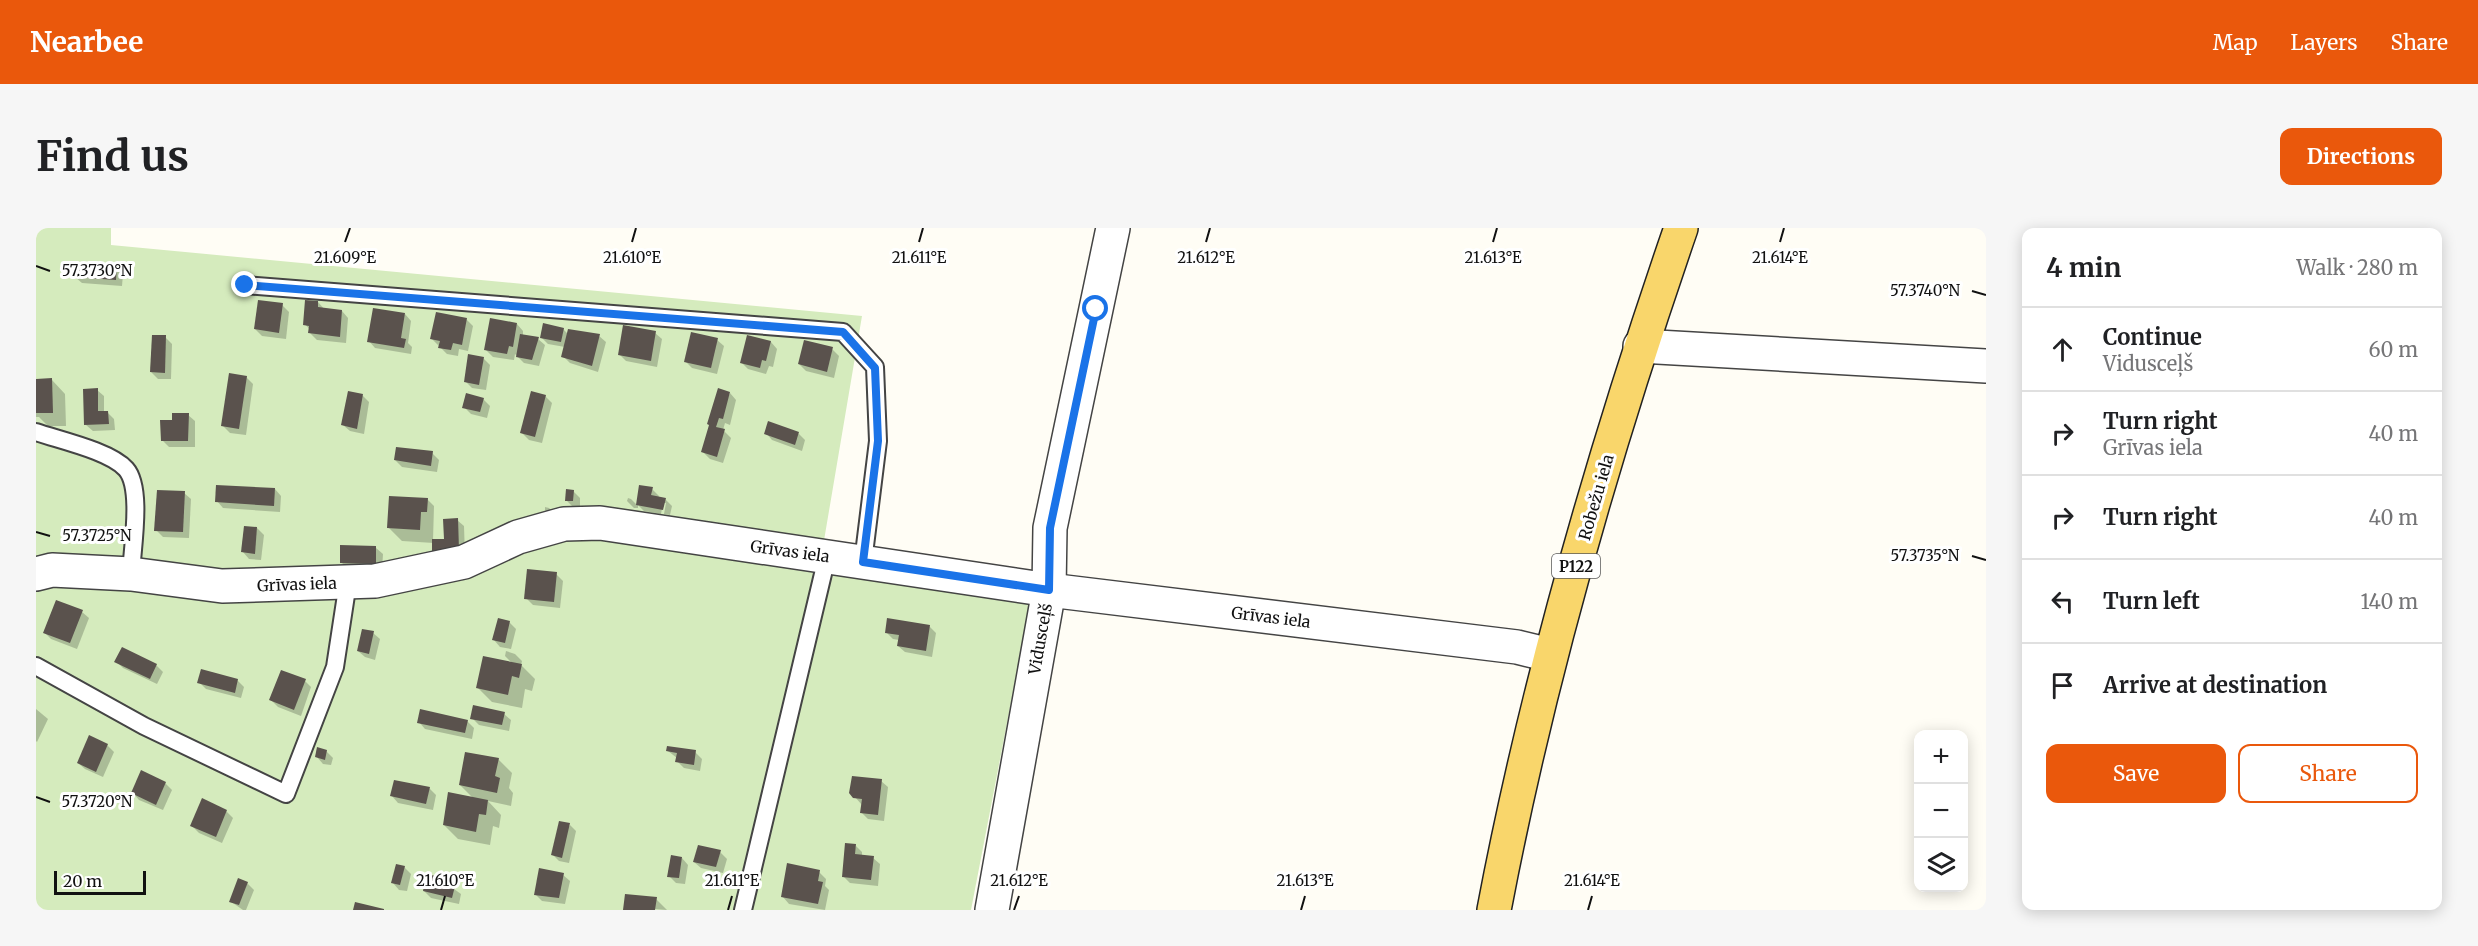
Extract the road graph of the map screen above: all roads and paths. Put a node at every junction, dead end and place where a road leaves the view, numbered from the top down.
1 (1113, 228) edge
2 (1681, 228) edge
3 (245, 285) dead end
4 (1640, 346) junction
5 (1986, 366) edge
6 (36, 432) edge
7 (826, 557) junction
8 (863, 562) junction
9 (36, 574) edge
10 (131, 574) junction
11 (348, 582) junction
12 (1049, 590) junction
13 (1550, 655) junction
14 (36, 666) edge
15 (743, 910) edge
16 (992, 910) edge
17 (1494, 910) edge

1 - 12 street, Vidusceļš
2 - 4 main road, Robežu iela / P122
3 - 8 lane
4 - 5 street
4 - 13 main road, Robežu iela / P122
6 - 10 lane
7 - 8 street, Grīvas iela
7 - 11 street, Grīvas iela
7 - 15 lane
8 - 12 street, Grīvas iela
9 - 10 street, Grīvas iela
10 - 11 street, Grīvas iela
11 - 14 lane
12 - 13 street, Grīvas iela
12 - 16 street, Vidusceļš
13 - 17 main road, Robežu iela / P122

